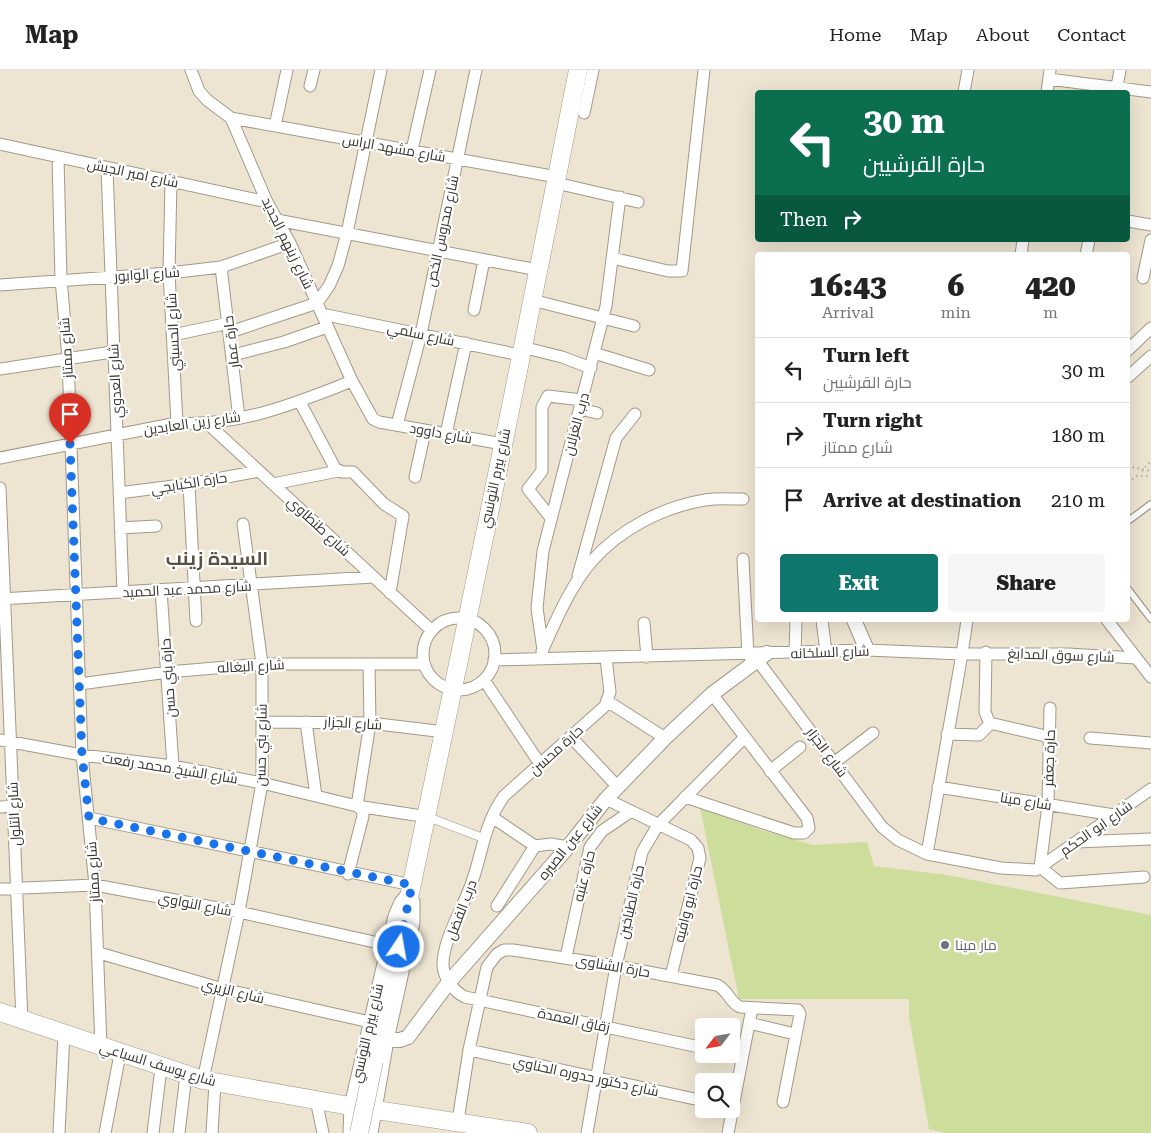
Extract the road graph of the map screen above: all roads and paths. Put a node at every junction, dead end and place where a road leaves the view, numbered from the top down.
1 (191, 70) edge
2 (287, 70) edge
3 (314, 70) edge
4 (381, 70) edge
5 (430, 70) edge
6 (476, 70) edge
7 (578, 70) edge
8 (593, 70) edge
9 (704, 70) edge
10 (968, 70) edge
11 (1120, 70) edge
12 (1050, 74) edge
13 (310, 86) dead end
14 (964, 90) edge
15 (1046, 90) edge
16 (1117, 90) edge
17 (1130, 91) edge
18 (1151, 92) edge
19 (584, 114) dead end
20 (231, 118) junction
21 (276, 126) junction
22 (366, 142) junction
23 (0, 144) edge
24 (412, 150) junction
25 (58, 157) junction
26 (457, 159) junction
27 (107, 168) junction
28 (556, 180) junction
29 (171, 181) junction
30 (620, 198) junction
31 (267, 202) junction
32 (638, 202) dead end
33 (277, 220) junction
34 (1130, 221) edge
35 (1151, 225) edge
36 (347, 233) junction
37 (1151, 240) edge
38 (290, 243) junction
39 (438, 252) junction
40 (612, 258) junction
41 (484, 260) junction
42 (221, 267) junction
43 (538, 270) junction
44 (169, 273) junction
45 (111, 276) junction
46 (1143, 278) dead end
47 (61, 279) junction
48 (0, 285) edge
49 (532, 300) junction
50 (317, 304) junction
51 (474, 310) dead end
52 (322, 314) junction
53 (603, 318) junction
54 (634, 326) dead end
55 (327, 327) junction
56 (230, 328) junction
57 (1151, 328) edge
58 (421, 334) junction
59 (174, 335) junction
60 (466, 344) junction
61 (1130, 348) edge
62 (521, 351) junction
63 (112, 352) junction
64 (594, 353) junction
65 (233, 354) junction
66 (1151, 356) edge
67 (68, 359) junction
68 (591, 368) junction
69 (0, 369) edge
70 (649, 370) dead end
71 (1130, 375) edge
72 (352, 381) junction
73 (300, 402) junction
74 (581, 404) junction
75 (597, 413) dead end
76 (635, 414) dead end
77 (239, 418) junction
78 (379, 422) joint
79 (177, 423) junction
80 (207, 423) junction
81 (397, 425) junction
82 (425, 431) junction
83 (446, 434) junction
84 (118, 435) junction
85 (70, 444) junction
86 (503, 444) junction
87 (0, 458) edge
88 (1151, 461) edge
89 (1130, 467) edge
90 (1142, 470) junction
91 (259, 471) junction
92 (338, 471) junction
93 (1151, 471) edge
94 (1151, 476) edge
95 (415, 477) dead end
96 (1130, 481) edge
97 (189, 484) junction
98 (273, 484) junction
99 (0, 488) edge
100 (119, 493) junction
101 (743, 498) dead end
102 (1151, 504) edge
103 (551, 518) junction
104 (1130, 520) edge
105 (243, 524) dead end
106 (156, 526) dead end
107 (120, 528) junction
108 (743, 559) dead end
109 (374, 577) junction
110 (253, 586) junction
111 (194, 588) junction
112 (161, 590) junction
113 (574, 590) junction
114 (1130, 592) edge
115 (123, 593) junction
116 (390, 593) junction
117 (75, 596) junction
118 (3, 599) edge
119 (466, 618) junction
120 (1151, 619) edge
121 (196, 621) dead end
122 (644, 622) dead end
123 (796, 622) edge
124 (822, 622) edge
125 (855, 622) edge
126 (967, 622) edge
127 (1109, 622) edge
128 (431, 630) junction
129 (867, 650) junction
130 (826, 652) junction
131 (986, 652) junction
132 (795, 653) junction
133 (962, 654) junction
134 (541, 655) junction
135 (758, 656) junction
136 (647, 657) junction
137 (606, 658) junction
138 (1136, 658) junction
139 (494, 660) junction
140 (262, 664) junction
141 (369, 664) junction
142 (424, 664) junction
143 (168, 672) junction
144 (1151, 677) edge
145 (484, 680) junction
146 (80, 684) junction
147 (451, 689) junction
148 (712, 694) junction
149 (607, 701) junction
150 (1050, 708) dead end
151 (262, 722) junction
152 (306, 722) junction
153 (370, 722) junction
154 (990, 724) junction
155 (444, 732) junction
156 (873, 733) dead end
157 (947, 734) junction
158 (570, 737) junction
159 (1050, 737) junction
160 (665, 738) junction
161 (744, 738) junction
162 (1090, 738) dead end
163 (5, 740) edge
164 (1151, 743) edge
165 (800, 747) dead end
166 (82, 755) junction
167 (835, 762) junction
168 (540, 764) junction
169 (173, 766) junction
170 (770, 770) junction
171 (262, 783) junction
172 (618, 786) junction
173 (938, 787) junction
174 (1151, 789) edge
175 (316, 796) junction
176 (685, 797) junction
177 (606, 799) junction
178 (1048, 805) junction
179 (14, 806) junction
180 (357, 806) junction
181 (0, 807) edge
182 (630, 812) junction
183 (1114, 815) junction
184 (428, 817) junction
185 (492, 817) junction
186 (89, 818) junction
187 (658, 826) junction
188 (483, 838) junction
189 (1151, 839) edge
190 (1076, 842) junction
191 (536, 846) junction
192 (568, 847) junction
193 (251, 851) junction
194 (927, 854) junction
195 (1040, 867) junction
196 (348, 874) junction
197 (1144, 878) dead end
198 (95, 885) junction
199 (18, 888) junction
200 (412, 888) junction
201 (0, 889) edge
202 (497, 906) dead end
203 (239, 912) junction
204 (388, 945) junction
205 (99, 953) junction
206 (566, 957) junction
207 (616, 966) junction
208 (671, 976) junction
209 (449, 982) junction
210 (223, 990) junction
211 (480, 1000) junction
212 (752, 1008) junction
213 (0, 1012) edge
214 (22, 1020) junction
215 (370, 1022) junction
216 (750, 1023) junction
217 (606, 1027) junction
218 (64, 1034) junction
219 (795, 1034) junction
220 (388, 1040) junction
221 (695, 1046) edge
222 (740, 1046) edge
223 (101, 1047) junction
224 (469, 1050) junction
225 (120, 1054) junction
226 (161, 1068) junction
227 (186, 1075) junction
228 (598, 1079) junction
229 (209, 1082) junction
230 (695, 1099) edge
231 (316, 1100) junction
232 (783, 1102) dead end
233 (350, 1106) junction
234 (375, 1110) junction
235 (730, 1118) edge
236 (458, 1121) junction
237 (59, 1133) edge
238 (105, 1133) edge
239 (153, 1133) edge
240 (179, 1133) edge
241 (212, 1133) edge
242 (323, 1133) edge
243 (350, 1133) edge
244 (360, 1133) edge
245 (372, 1133) edge
246 (528, 1133) edge
247 (586, 1133) edge
248 (728, 1133) edge

1 - 20 street, شارع زينهم الجديد
2 - 21 street
3 - 13 street
4 - 22 street
5 - 24 street
6 - 26 street, شارع محروس الخص
7 - 28 main road, شارع بيرم التونسي
8 - 19 street
9 - 40 street
10 - 14 street
11 - 16 street
12 - 15 street
12 - 16 street
17 - 18 street
20 - 21 street, شارع مشهد الراس
20 - 31 street, شارع زينهم الجديد
21 - 22 street, شارع مشهد الراس
22 - 24 street, شارع مشهد الراس
22 - 36 street
23 - 25 street, شارع امير الجيش
24 - 26 street, شارع مشهد الراس
25 - 27 street, شارع امير الجيش
25 - 47 street, شارع ممتاز
26 - 28 street, شارع مشهد الراس
26 - 39 street, شارع محروس الخص
27 - 29 street, شارع امير الجيش
27 - 45 street, شارع العدوي
28 - 30 street, شارع مشهد الراس
28 - 43 main road, شارع بيرم التونسي
29 - 31 street, شارع امير الجيش
29 - 44 street, شارع الحسيني
30 - 32 street, شارع مشهد الراس
30 - 40 street, درب الغزلان
31 - 33 street, شارع زينهم الجديد
33 - 36 street
33 - 38 street, شارع زينهم الجديد
34 - 35 street
36 - 39 street
36 - 50 street
37 - 46 street
38 - 42 street, شارع الوابور
38 - 50 street, شارع زينهم الجديد
39 - 41 street
39 - 58 street, شارع محروس الخص
40 - 53 street, درب الغزلان
41 - 43 street
41 - 51 street
42 - 44 street, شارع الوابور
42 - 56 street, حارة عمار
43 - 49 main road, شارع بيرم التونسي
44 - 45 street, شارع الوابور
44 - 59 street, شارع الحسيني
45 - 47 street, شارع الوابور
45 - 63 street, شارع العدوي
47 - 48 street, شارع الوابور
47 - 67 street, شارع ممتاز
49 - 53 street
49 - 62 main road, شارع بيرم التونسي
50 - 52 street, شارع زينهم الجديد
50 - 56 street
52 - 55 street, شارع زينهم الجديد
52 - 58 street, شارع سلمي
53 - 54 street
53 - 64 street, درب الغزلان
55 - 65 street
55 - 72 street, شارع زينهم الجديد
56 - 59 street
56 - 65 street, حارة عمار
57 - 61 street
58 - 60 street, شارع سلمي
58 - 81 street, شارع محروس الخص
59 - 79 street, شارع الحسيني
60 - 62 street, شارع سلمي
60 - 83 street
62 - 68 street, شارع سلمي
62 - 86 main road, شارع بيرم التونسي
63 - 67 street
63 - 84 street, شارع العدوي
64 - 68 street, درب الغزلان
64 - 70 street
65 - 77 street, حارة عمار
66 - 71 street
67 - 69 street
67 - 85 street, شارع ممتاز
68 - 74 street, درب الغزلان
72 - 73 street, شارع زين العابدين
72 - 78 street, شارع زينهم الجديد
73 - 77 street, شارع زين العابدين
73 - 92 street
74 - 75 street
74 - 103 street, درب الغزلان
74 - 103 street
76 - 113 street
77 - 80 street, شارع زين العابدين
78 - 81 street, شارع داوود
79 - 80 street, شارع زين العابدين
79 - 84 street, شارع زين العابدين
80 - 91 street, شارع طنطاوي
81 - 82 street, شارع داوود
82 - 83 street, شارع داوود
82 - 95 street
83 - 86 street, شارع داوود
84 - 85 street, شارع زين العابدين
84 - 100 street, شارع العدوي
85 - 87 street, شارع زين العابدين
85 - 117 street, شارع ممتاز
86 - 119 main road, شارع بيرم التونسي
88 - 90 path
89 - 90 path
90 - 93 path
91 - 97 street, حارة الكبابجي
91 - 98 street, شارع طنطاوي
92 - 98 street
92 - 116 street
94 - 96 path
97 - 100 street, حارة الكبابجي
97 - 111 street
98 - 109 street, شارع طنطاوي
99 - 118 street, شارع التلول
100 - 107 street, شارع العدوي
101 - 113 street
102 - 104 lane
103 - 134 street, درب الغزلان
105 - 110 street, شارع بني حسن
106 - 107 street
107 - 115 street, شارع العدوي
108 - 135 street
109 - 110 street, شارع محمد عبد الحميد
109 - 116 street, شارع طنطاوي
110 - 111 street, شارع محمد عبد الحميد
110 - 140 street, شارع بني حسن
111 - 112 street, شارع محمد عبد الحميد
111 - 121 street
112 - 115 street, شارع محمد عبد الحميد
112 - 143 street, حارة بني حسن
113 - 134 street
114 - 120 lane
115 - 117 street, شارع محمد عبد الحميد
116 - 128 street, شارع طنطاوي
117 - 118 street, شارع محمد عبد الحميد
117 - 146 street, شارع ممتاز
118 - 163 street, شارع التلول
119 - 128 street
119 - 139 street
119 - 147 main road, شارع بيرم التونسي
122 - 136 street
123 - 132 street
124 - 130 street
125 - 129 street
126 - 133 street
127 - 138 street
128 - 142 street
129 - 130 street, شارع السلخانه
129 - 133 street, شارع السلخانه
130 - 132 street, شارع السلخانه
131 - 133 street, شارع سوق المدابغ
131 - 138 street, شارع سوق المدابغ
131 - 154 street
132 - 135 street, شارع السلخانه
133 - 157 street
134 - 137 street, شارع السلخانه
134 - 139 street, شارع السلخانه
135 - 136 street, شارع السلخانه
135 - 148 street, شارع عين الصيره
135 - 167 street, شارع الجزار
136 - 137 street, شارع السلخانه
137 - 149 street
138 - 144 street
139 - 145 street
140 - 141 street, شارع البغاله
140 - 143 street, شارع البغاله
140 - 151 street, شارع بني حسن
141 - 142 street, شارع البغاله
141 - 153 street
142 - 147 street
143 - 146 street, شارع البغاله
143 - 169 street, حارة بني حسن
145 - 147 street
145 - 168 street
146 - 166 street, شارع ممتاز
147 - 155 main road, شارع بيرم التونسي
148 - 160 street, شارع عين الصيره
148 - 161 street
149 - 158 street, حارة محسن
149 - 160 street
150 - 159 street, حارة جعفر
151 - 152 street, شارع الجزار
151 - 171 street, شارع بني حسن
152 - 153 street, شارع الجزار
152 - 175 street
153 - 155 street, شارع الجزار
153 - 180 street
154 - 157 street
154 - 159 street
155 - 184 main road, شارع بيرم التونسي
156 - 167 street
157 - 173 street
158 - 168 street, حارة محسن
158 - 172 street
159 - 178 street, حارة جعفر
160 - 172 street, شارع عين الصيره
161 - 170 street
161 - 176 street, حارة الطباخين
162 - 164 street
163 - 166 street, شارع الشيخ محمد رفعت
163 - 179 street, شارع التلول
165 - 170 street
166 - 169 street, شارع الشيخ محمد رفعت
166 - 186 street, شارع ممتاز
167 - 194 street, شارع الجزار
168 - 185 street, حارة محسن
169 - 171 street, شارع الشيخ محمد رفعت
170 - 176 street
171 - 175 street, شارع الشيخ محمد رفعت
171 - 193 street, شارع بني حسن
172 - 177 street, شارع عين الصيره
173 - 178 street, شارع مينا
173 - 194 street
174 - 183 street, شارع ابو الحكم
175 - 180 street, شارع الشيخ محمد رفعت
176 - 187 street, حارة الطباخين
177 - 182 street, حارة ابو وافيه
177 - 192 street, شارع عين الصيره
178 - 183 street, شارع مينا
178 - 195 street, حارة جعفر
179 - 181 street
179 - 199 street, شارع التلول
180 - 184 street, شارع الشيخ محمد رفعت
180 - 196 street
182 - 187 street, حارة ابو وافيه
182 - 206 street, حارة عتبه
183 - 190 street, شارع ابو الحكم
184 - 188 street
184 - 200 main road, شارع بيرم التونسي
185 - 188 street, حارة محسن
185 - 191 street
186 - 193 street
186 - 198 street, شارع ممتاز
187 - 207 street, حارة الطباخين
187 - 208 street, حارة ابو وافيه
188 - 209 street, درب الفضل
189 - 190 street
190 - 195 street, شارع ابو الحكم
191 - 192 street
191 - 202 street
192 - 209 street, شارع عين الصيره
193 - 196 street
193 - 203 street, شارع بني حسن
194 - 195 street
195 - 197 street
196 - 200 street
198 - 199 street, شارع النواوي
198 - 203 street, شارع النواوي
198 - 205 street, شارع ممتاز
199 - 201 street, شارع النواوي
199 - 214 street, شارع التلول
200 - 204 street, شارع بيرم التونسي
200 - 220 street, شارع بيرم التونسي
200 - 244 main road, bridge
203 - 204 street, شارع النواوي
203 - 210 street, شارع بني حسن
204 - 215 street, شارع بيرم التونسي
205 - 210 street, شارع الزيري
205 - 223 street, شارع ممتاز
206 - 207 street, حارة الشناوى
206 - 211 street, حارة الشناوى
207 - 208 street, حارة الشناوى
207 - 217 street, حارة الطباخين
208 - 212 street, حارة الشناوى
209 - 211 street, زقاق العمدة
209 - 220 street, شارع عين الصيره
210 - 215 street, شارع الزيري
210 - 229 street, شارع بني حسن
211 - 217 street, زقاق العمدة
211 - 224 street, حارة الشناوى
212 - 216 street
212 - 219 street, حارة الشناوى
213 - 214 main road, شارع يوسف السباعي
214 - 218 main road, شارع يوسف السباعي
215 - 233 street, شارع بيرم التونسي
216 - 219 street
216 - 222 street
217 - 221 street, زقاق العمدة
217 - 228 street, حارة الطباخين
218 - 223 main road, شارع يوسف السباعي
218 - 237 street
219 - 232 street, حارة الشناوى
220 - 234 street, شارع بيرم التونسي
223 - 225 main road, شارع يوسف السباعي
224 - 228 street, شارع دكتور حدوره الحناوي
224 - 236 street, حارة الشناوى
225 - 226 main road, شارع يوسف السباعي
225 - 238 street
226 - 227 main road, شارع يوسف السباعي
226 - 239 street
227 - 229 main road, شارع يوسف السباعي
227 - 240 street
228 - 230 street, شارع دكتور حدوره الحناوي
228 - 247 street, حارة الطباخين
229 - 231 main road, شارع يوسف السباعي
229 - 241 street, شارع بني حسن
231 - 233 main road, شارع يوسف السباعي
231 - 242 street
233 - 234 main road, شارع يوسف السباعي
233 - 243 street, شارع بيرم التونسي
234 - 236 main road, شارع يوسف السباعي
234 - 245 street, شارع بيرم التونسي
235 - 248 street
236 - 246 main road, شارع يوسف السباعي

